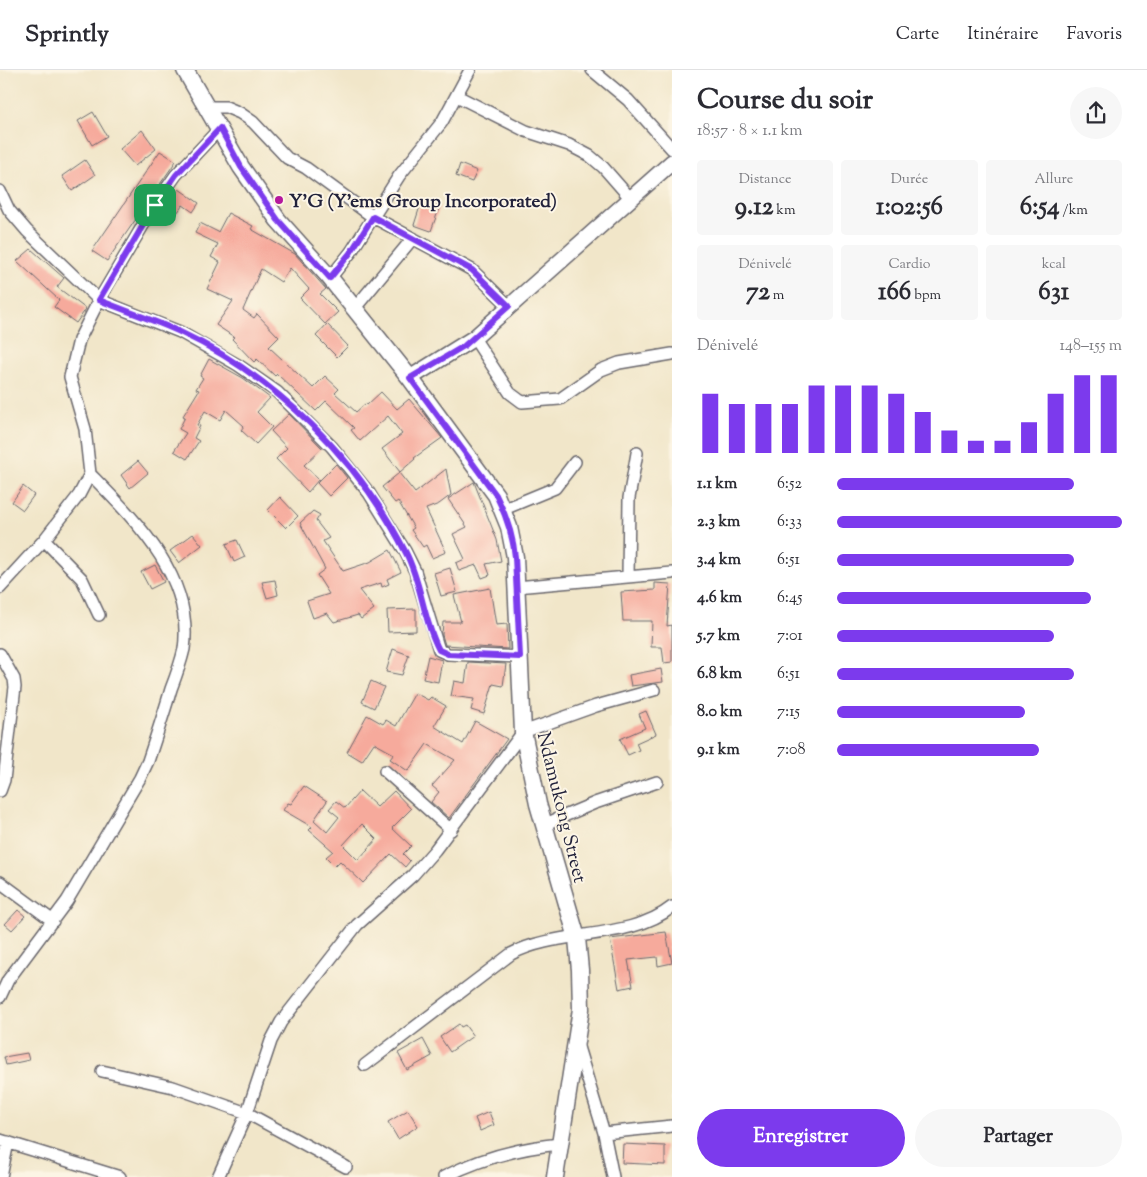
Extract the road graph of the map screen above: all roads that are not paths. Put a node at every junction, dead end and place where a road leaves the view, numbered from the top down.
1 (186, 70) edge
2 (470, 70) edge
3 (592, 70) edge
4 (457, 96) junction
5 (208, 107) junction
6 (220, 128) junction
7 (672, 149) edge
8 (672, 162) edge
9 (0, 191) edge
10 (631, 198) junction
11 (373, 217) junction
12 (413, 238) junction
13 (330, 278) junction
14 (99, 300) junction
15 (509, 306) junction
16 (355, 308) junction
17 (474, 338) junction
18 (672, 354) edge
19 (410, 378) junction
20 (637, 453) dead end
21 (575, 462) dead end
22 (90, 474) junction
23 (504, 510) junction
24 (44, 540) junction
25 (672, 573) edge
26 (628, 577) junction
27 (516, 587) junction
28 (0, 588) edge
29 (99, 615) dead end
30 (0, 654) edge
31 (520, 657) junction
32 (654, 690) dead end
33 (10, 731) junction
34 (524, 732) junction
35 (0, 742) edge
36 (385, 771) dead end
37 (657, 782) dead end
38 (0, 791) edge
39 (543, 825) junction
40 (451, 830) junction
41 (0, 882) edge
42 (672, 907) edge
43 (52, 920) junction
44 (576, 938) junction
45 (0, 997) edge
46 (576, 1042) junction
47 (365, 1065) dead end
48 (102, 1071) dead end
49 (247, 1113) junction
50 (672, 1126) edge
51 (604, 1134) junction
52 (4, 1141) edge
53 (560, 1144) junction
54 (346, 1167) dead end
55 (1, 1177) edge
56 (120, 1177) edge
57 (218, 1177) edge
58 (444, 1177) edge
59 (554, 1177) edge
60 (613, 1177) edge

1 - 5 main road, Ndamukong Street
2 - 4 street
3 - 7 street
4 - 10 street
4 - 11 street
5 - 6 main road, Ndamukong Street
5 - 11 street
6 - 13 main road, Ndamukong Street
6 - 14 street
8 - 10 street
9 - 14 street
10 - 15 street
11 - 12 street
11 - 13 street
12 - 15 street
12 - 16 street
13 - 16 main road, Ndamukong Street
14 - 22 street
14 - 31 street
15 - 17 street
16 - 19 main road, Ndamukong Street
17 - 18 street
17 - 19 street
19 - 23 main road, Ndamukong Street
20 - 26 street
21 - 23 street
22 - 24 street
22 - 43 street
23 - 27 main road, Ndamukong Street
24 - 28 street
24 - 29 street
25 - 26 street
26 - 27 street
27 - 31 main road, Ndamukong Street
30 - 33 street
31 - 34 main road, Ndamukong Street
32 - 34 street
33 - 35 street
33 - 38 street
34 - 39 main road, Ndamukong Street
34 - 40 street
36 - 40 street
37 - 39 street
39 - 44 main road, Ndamukong Street
40 - 49 street
41 - 43 street
42 - 44 street
43 - 45 street
44 - 46 main road, Ndamukong Street
44 - 47 street
46 - 51 street
46 - 53 main road, Ndamukong Street
48 - 49 street
49 - 54 street
49 - 57 street
50 - 51 street
51 - 60 street
52 - 55 street
52 - 56 street
53 - 58 street
53 - 59 main road, Ndamukong Street

